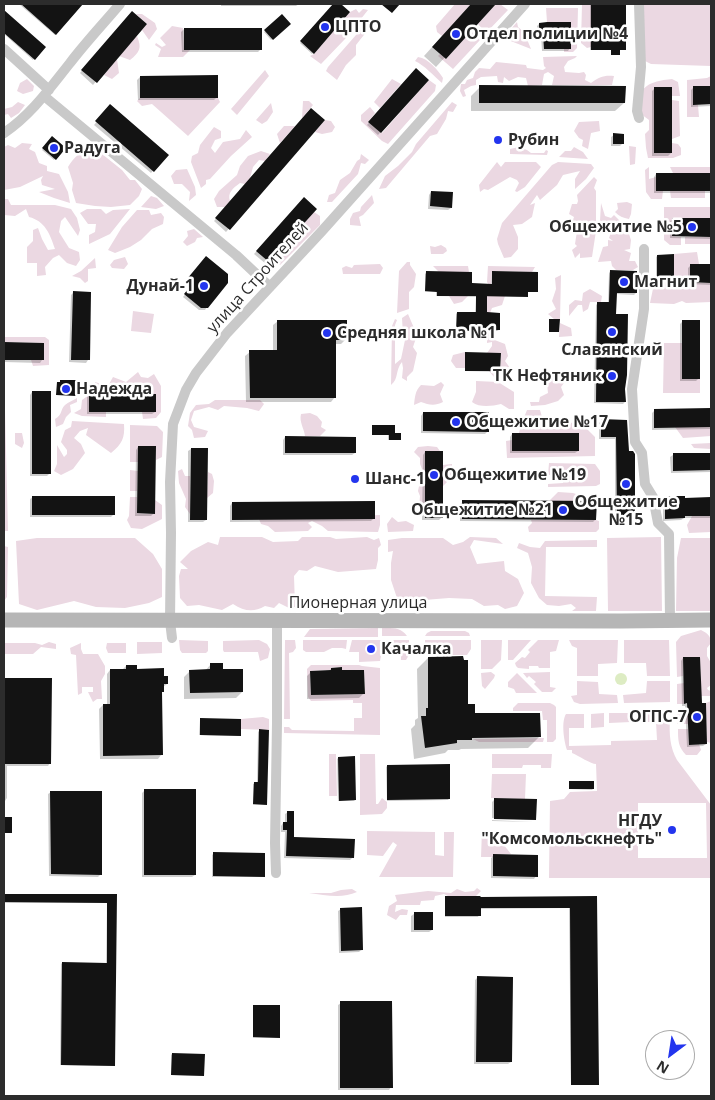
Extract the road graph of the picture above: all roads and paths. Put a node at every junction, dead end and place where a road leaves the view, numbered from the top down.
1 (120, 4) edge
2 (524, 4) edge
3 (639, 4) edge
4 (4, 49) edge
5 (47, 93) junction
6 (639, 118) dead end
7 (4, 133) edge
8 (644, 250) dead end
9 (270, 287) junction
10 (4, 620) edge
11 (277, 620) junction
12 (670, 620) junction
13 (711, 620) edge
14 (170, 621) junction
15 (172, 638) dead end
16 (276, 873) dead end

1 - 5 street
2 - 9 street, улица Строителей
3 - 6 street
4 - 5 street
5 - 7 street
5 - 9 street
8 - 12 street
9 - 14 street, улица Строителей
10 - 14 main road, Пионерная улица
11 - 12 main road, Пионерная улица
11 - 14 main road, Пионерная улица
11 - 16 street
12 - 13 main road, Пионерная улица
14 - 15 street, улица Строителей

